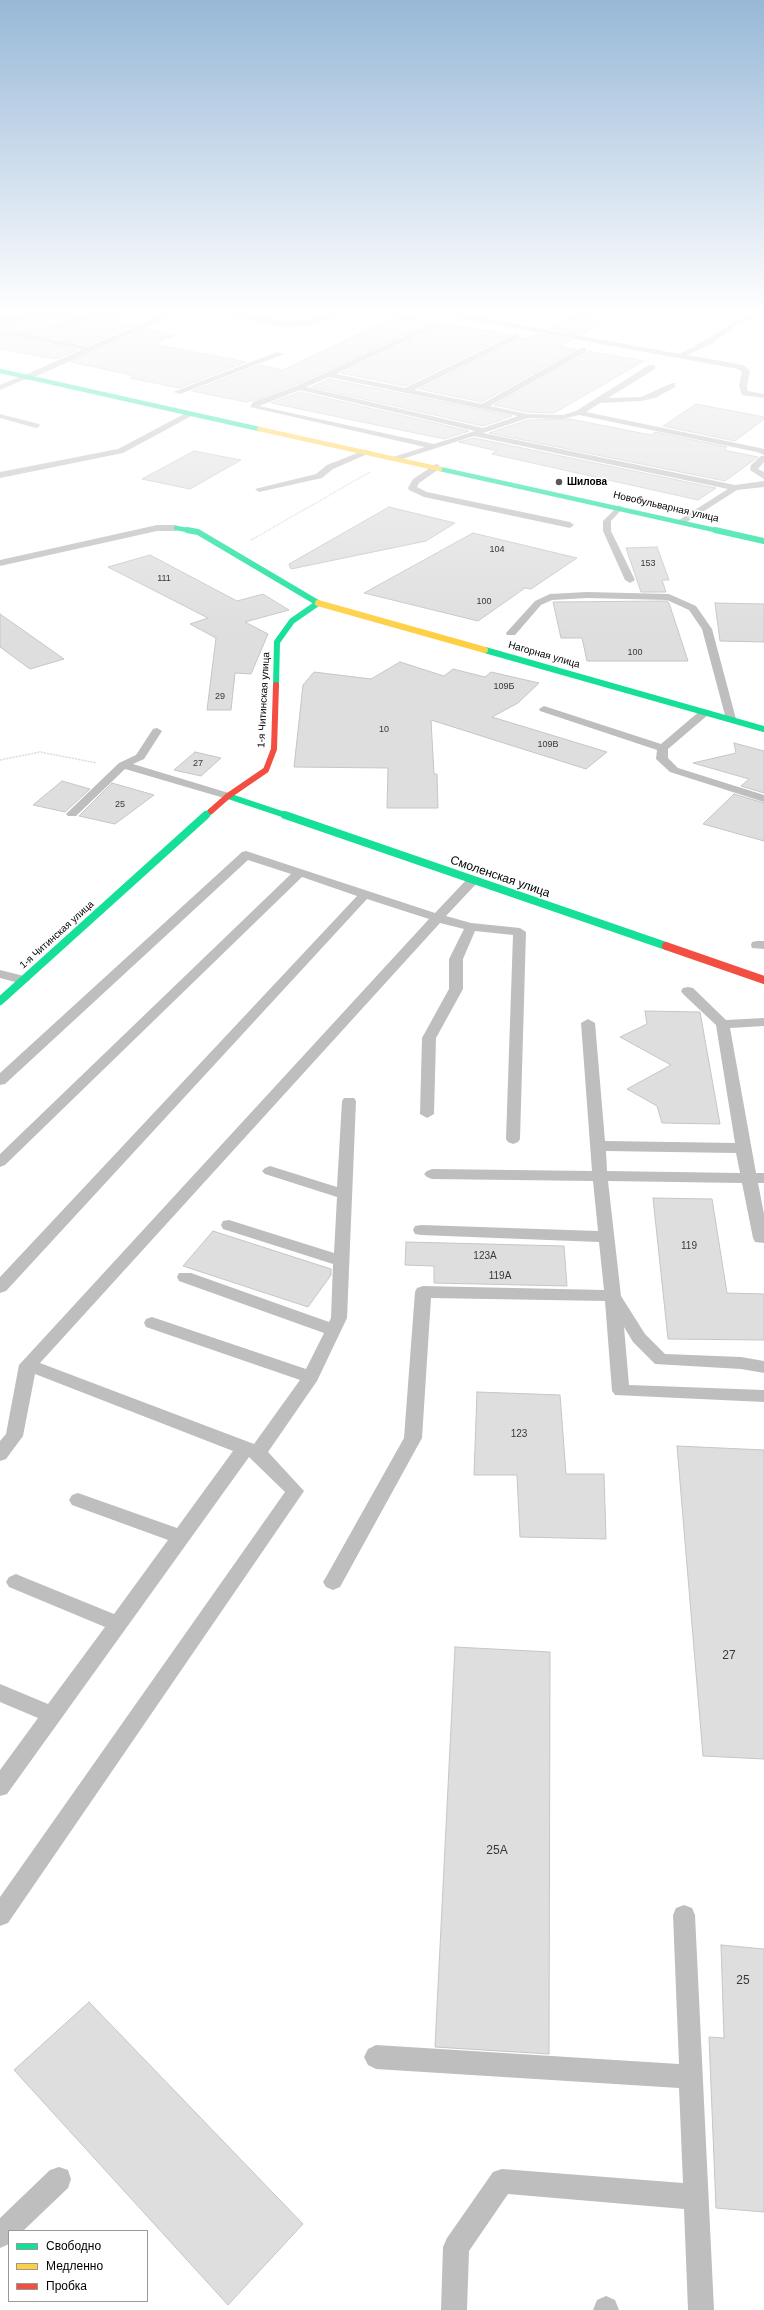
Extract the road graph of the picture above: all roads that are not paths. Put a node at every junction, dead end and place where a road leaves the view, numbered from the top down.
1 (14, 420) edge
2 (180, 420) edge
3 (200, 420) edge
4 (218, 420) edge
5 (313, 420) edge
6 (439, 420) edge
7 (515, 420) edge
8 (608, 420) edge
9 (193, 424) dead end
10 (36, 426) dead end
11 (484, 430) junction
12 (474, 433) junction
13 (434, 446) junction
14 (368, 452) junction
15 (764, 453) edge
16 (764, 458) edge
17 (396, 459) junction
18 (436, 467) junction
19 (0, 475) edge
20 (764, 476) edge
21 (764, 484) edge
22 (735, 488) junction
23 (259, 489) dead end
24 (619, 508) junction
25 (682, 522) junction
26 (570, 525) dead end
27 (176, 528) joint
28 (764, 540) edge
29 (0, 563) edge
30 (630, 580) dead end
31 (318, 604) junction
32 (511, 633) dead end
33 (544, 709) dead end
34 (705, 712) junction
35 (731, 719) junction
36 (764, 729) edge
37 (157, 731) dead end
38 (663, 748) junction
39 (123, 766) junction
40 (228, 796) junction
41 (764, 799) edge
42 (72, 814) dead end
43 (299, 873) junction
44 (474, 880) junction
45 (365, 894) junction
46 (437, 918) junction
47 (471, 927) junction
48 (0, 974) edge
49 (23, 980) junction
50 (764, 980) edge
51 (688, 991) dead end
52 (0, 1001) edge
53 (764, 1022) edge
54 (588, 1023) dead end
55 (722, 1024) junction
56 (0, 1080) edge
57 (349, 1101) dead end
58 (428, 1114) dead end
59 (513, 1139) dead end
60 (597, 1146) junction
61 (743, 1148) junction
62 (0, 1162) edge
63 (270, 1171) dead end
64 (432, 1174) dead end
65 (600, 1176) junction
66 (757, 1178) edge
67 (345, 1194) junction
68 (229, 1225) dead end
69 (421, 1230) dead end
70 (606, 1236) junction
71 (764, 1238) edge
72 (341, 1261) junction
73 (185, 1277) dead end
74 (0, 1287) edge
75 (613, 1296) junction
76 (152, 1323) dead end
77 (333, 1330) junction
78 (28, 1365) junction
79 (764, 1367) edge
80 (311, 1377) junction
81 (764, 1396) edge
82 (252, 1451) junction
83 (0, 1454) edge
84 (78, 1500) dead end
85 (181, 1537) junction
86 (16, 1582) dead end
87 (333, 1582) dead end
88 (118, 1624) junction
89 (0, 1693) edge
90 (52, 1715) junction
91 (0, 1787) edge
92 (684, 1915) dead end
93 (0, 1916) edge
94 (376, 2057) dead end
95 (692, 2077) junction
96 (59, 2179) dead end
97 (696, 2197) junction
98 (0, 2235) edge
99 (454, 2310) edge
100 (701, 2310) edge

1 - 10 lane
2 - 19 lane
3 - 9 lane
4 - 14 street, Новобульварная улица
5 - 13 lane
6 - 11 lane
7 - 11 lane
8 - 15 lane
11 - 12 lane
12 - 13 lane
12 - 22 lane
13 - 17 lane
14 - 17 street, Новобульварная улица
14 - 23 lane
16 - 20 lane
17 - 18 street, Новобульварная улица
18 - 24 street, Новобульварная улица
18 - 26 lane
21 - 22 lane
22 - 25 lane
24 - 25 street, Новобульварная улица
24 - 30 lane
25 - 28 street, Новобульварная улица
27 - 29 lane
27 - 31 street
31 - 34 street, Нагорная улица
31 - 40 street, 1-я Читинская улица
32 - 35 lane
33 - 38 lane
34 - 35 street, Нагорная улица
34 - 38 lane
35 - 36 street, Нагорная улица
37 - 39 lane
38 - 41 lane
39 - 40 lane
39 - 42 lane
40 - 44 street, Смоленская улица
40 - 49 street, 1-я Читинская улица
43 - 45 lane
43 - 56 lane
43 - 62 lane
44 - 46 lane
44 - 50 street, Смоленская улица
45 - 46 lane
45 - 74 lane
46 - 47 lane
46 - 78 lane
47 - 58 lane
47 - 59 lane
48 - 49 lane
49 - 52 street, 1-я Читинская улица
51 - 55 lane
53 - 55 lane
54 - 60 lane
55 - 61 lane
57 - 67 lane
60 - 61 lane
60 - 65 lane
61 - 66 lane
63 - 67 lane
64 - 65 lane
65 - 66 lane
65 - 70 lane
66 - 71 lane
67 - 72 lane
68 - 72 lane
69 - 70 lane
70 - 75 lane
72 - 77 lane
73 - 77 lane
75 - 79 lane
75 - 81 lane
75 - 87 lane
76 - 80 lane
77 - 80 lane
78 - 82 lane
78 - 83 lane
80 - 82 lane
82 - 85 lane
82 - 93 lane
84 - 85 lane
85 - 88 lane
86 - 88 lane
88 - 90 lane
89 - 90 lane
90 - 91 lane
92 - 95 lane
94 - 95 lane
95 - 97 lane
96 - 98 lane
97 - 99 lane
97 - 100 lane

